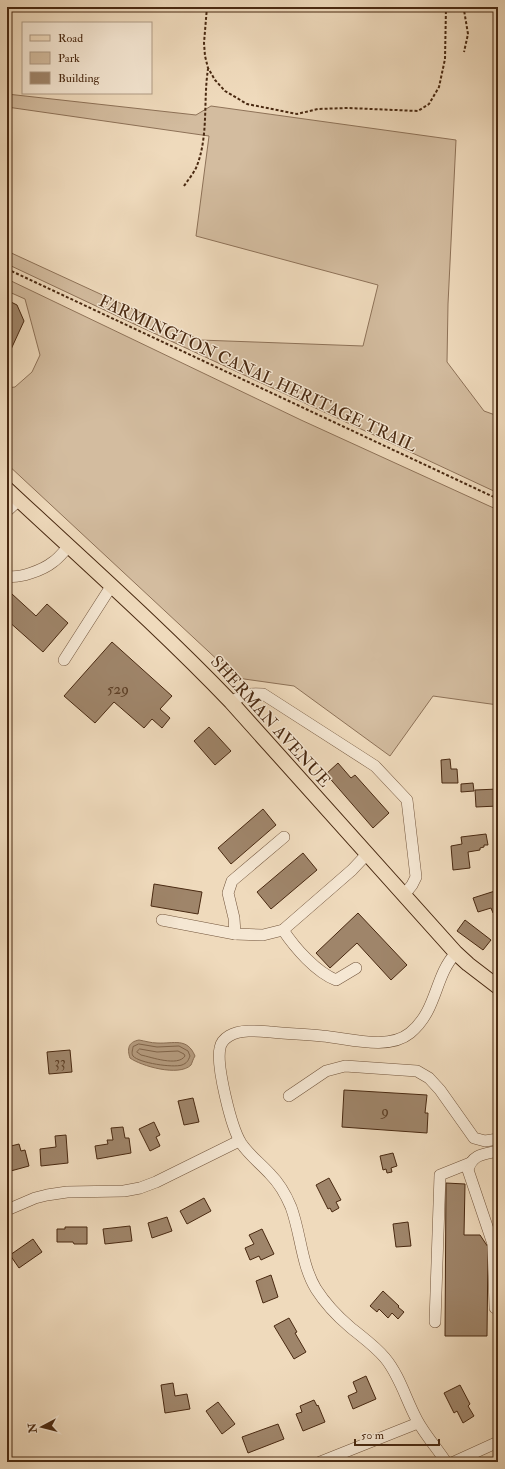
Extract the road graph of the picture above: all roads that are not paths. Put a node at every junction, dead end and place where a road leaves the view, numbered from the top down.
1 (7, 489) edge
2 (19, 500) junction
3 (7, 511) edge
4 (69, 546) junction
5 (7, 576) edge
6 (112, 585) junction
7 (64, 660) dead end
8 (232, 702) junction
9 (284, 837) dead end
10 (367, 854) junction
11 (404, 895) junction
12 (162, 920) dead end
13 (283, 930) junction
14 (235, 934) junction
15 (456, 953) junction
16 (356, 968) dead end
17 (498, 987) edge
18 (289, 1096) dead end
19 (498, 1139) edge
20 (239, 1141) junction
21 (498, 1151) edge
22 (470, 1162) junction
23 (7, 1210) edge
24 (495, 1308) dead end
25 (435, 1322) dead end
26 (418, 1423) junction
27 (498, 1442) edge
28 (320, 1462) edge
29 (446, 1462) edge
30 (454, 1462) edge

1 - 2 main road, SHERMAN AVENUE
2 - 3 street
2 - 4 main road, SHERMAN AVENUE
4 - 5 street
4 - 6 main road, SHERMAN AVENUE
6 - 7 street
6 - 8 main road, SHERMAN AVENUE
8 - 10 main road, SHERMAN AVENUE
8 - 11 street
9 - 14 street
10 - 11 main road, SHERMAN AVENUE
10 - 13 street
11 - 15 main road, SHERMAN AVENUE
12 - 14 street
13 - 14 street
13 - 16 street
15 - 17 main road, SHERMAN AVENUE
15 - 20 street
18 - 19 street
20 - 23 street
20 - 26 street
21 - 22 street
22 - 24 street
22 - 25 street
26 - 28 street
26 - 29 street
27 - 30 street

